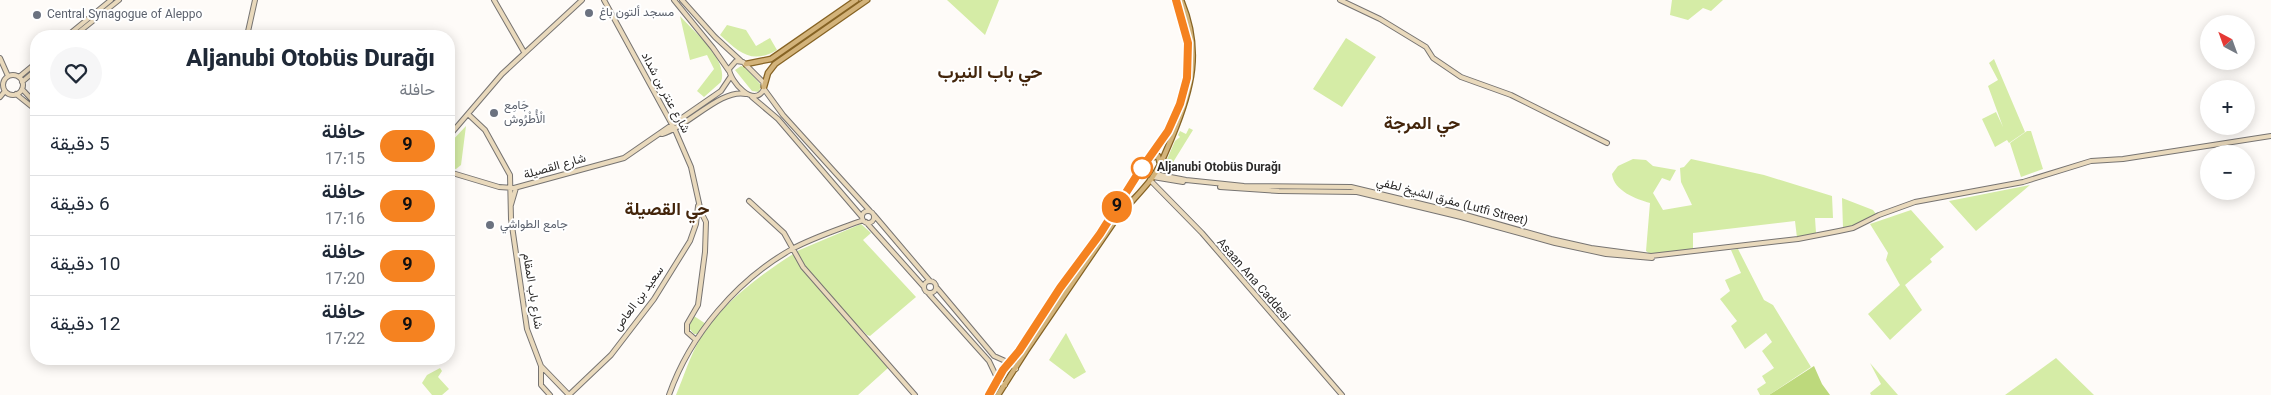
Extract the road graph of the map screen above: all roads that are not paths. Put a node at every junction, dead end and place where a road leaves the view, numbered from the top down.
1 (111, 0) edge
2 (118, 0) edge
3 (256, 0) edge
4 (494, 0) edge
5 (582, 0) edge
6 (604, 0) edge
7 (674, 0) edge
8 (682, 0) edge
9 (856, 0) edge
10 (867, 0) edge
11 (1176, 0) edge
12 (1181, 0) edge
13 (1340, 0) edge
14 (74, 30) edge
15 (81, 30) edge
16 (249, 30) edge
17 (524, 52) junction
18 (0, 58) edge
19 (740, 61) junction
20 (746, 64) junction
21 (30, 70) edge
22 (729, 71) junction
23 (30, 74) edge
24 (8, 76) junction
25 (731, 76) junction
26 (21, 80) junction
27 (764, 88) junction
28 (22, 89) junction
29 (6, 92) junction
30 (16, 94) junction
31 (746, 94) junction
32 (0, 97) edge
33 (752, 97) junction
34 (30, 98) edge
35 (30, 105) edge
36 (468, 114) junction
37 (672, 125) junction
38 (455, 129) edge
39 (675, 130) junction
40 (661, 134) junction
41 (2271, 136) edge
42 (805, 139) junction
43 (1607, 143) dead end
44 (799, 144) junction
45 (811, 146) junction
46 (805, 151) junction
47 (1149, 158) junction
48 (1160, 165) junction
49 (455, 174) edge
50 (1152, 178) junction
51 (1130, 186) junction
52 (511, 188) junction
53 (516, 188) junction
54 (1138, 194) junction
55 (698, 200) junction
56 (749, 201) dead end
57 (510, 207) junction
58 (870, 211) junction
59 (874, 215) junction
60 (864, 220) junction
61 (1783, 241) junction
62 (793, 249) junction
63 (930, 281) junction
64 (924, 287) junction
65 (936, 288) junction
66 (929, 294) junction
67 (696, 340) junction
68 (1010, 363) junction
69 (541, 366) junction
70 (1016, 369) junction
71 (998, 379) junction
72 (1006, 385) junction
73 (550, 395) edge
74 (569, 395) edge
75 (669, 395) edge
76 (915, 395) edge
77 (989, 395) edge
78 (998, 395) edge
79 (1341, 395) edge

1 - 14 street
2 - 15 street
3 - 16 street
4 - 17 street
5 - 17 street
6 - 37 street, شارع عنتر بن شداد
7 - 22 street
8 - 19 street
9 - 20 main road
10 - 27 main road
11 - 47 main road
12 - 48 main road
13 - 43 street
17 - 36 street
18 - 24 street
19 - 20 street
19 - 22 street
20 - 27 street
21 - 26 street
22 - 25 street
23 - 26 street
24 - 26 street
24 - 29 street
25 - 31 street
25 - 37 street, شارع القصيلة
26 - 28 street
27 - 33 street
27 - 42 street
28 - 30 street
28 - 34 street
29 - 30 street
29 - 32 street
30 - 35 street
31 - 33 street
31 - 39 street, شارع القصيلة
33 - 44 street
36 - 38 street
36 - 52 street, شارع باب المقام
37 - 39 street, شارع عنتر بن شداد
37 - 40 street, شارع القصيلة
39 - 40 street, شارع القصيلة
39 - 55 street, شارع عنتر بن شداد
40 - 53 street, شارع القصيلة
41 - 61 street
42 - 44 street
42 - 45 street
44 - 46 street
45 - 46 street
45 - 58 street
46 - 60 street
47 - 48 main road
47 - 51 main road
48 - 50 main road
49 - 52 street, شارع القصيلة
50 - 54 main road
50 - 61 street, مفرق الشيخ لطفي (Lutfi Street)
50 - 61 street
50 - 79 street, Asaan Ana Caddesi
50 - 79 street, Asaan Ana Caddesi
51 - 54 main road
51 - 68 main road
52 - 53 street, شارع القصيلة
52 - 57 street, شارع باب المقام
53 - 57 street, شارع باب المقام
54 - 70 main road
55 - 67 street
55 - 74 street, سعيد بن العاص
56 - 62 street
57 - 69 street, شارع باب المقام
58 - 59 street
58 - 60 street
59 - 60 street
59 - 63 street
60 - 62 street
60 - 64 street
62 - 67 street
62 - 76 street
63 - 64 street
63 - 65 street
64 - 66 street
65 - 66 street
65 - 68 street
66 - 71 street
67 - 75 street
68 - 70 street
68 - 71 main road
69 - 73 street
69 - 74 street, شارع باب المقام
70 - 72 main road
71 - 72 street
71 - 77 main road
72 - 78 main road

